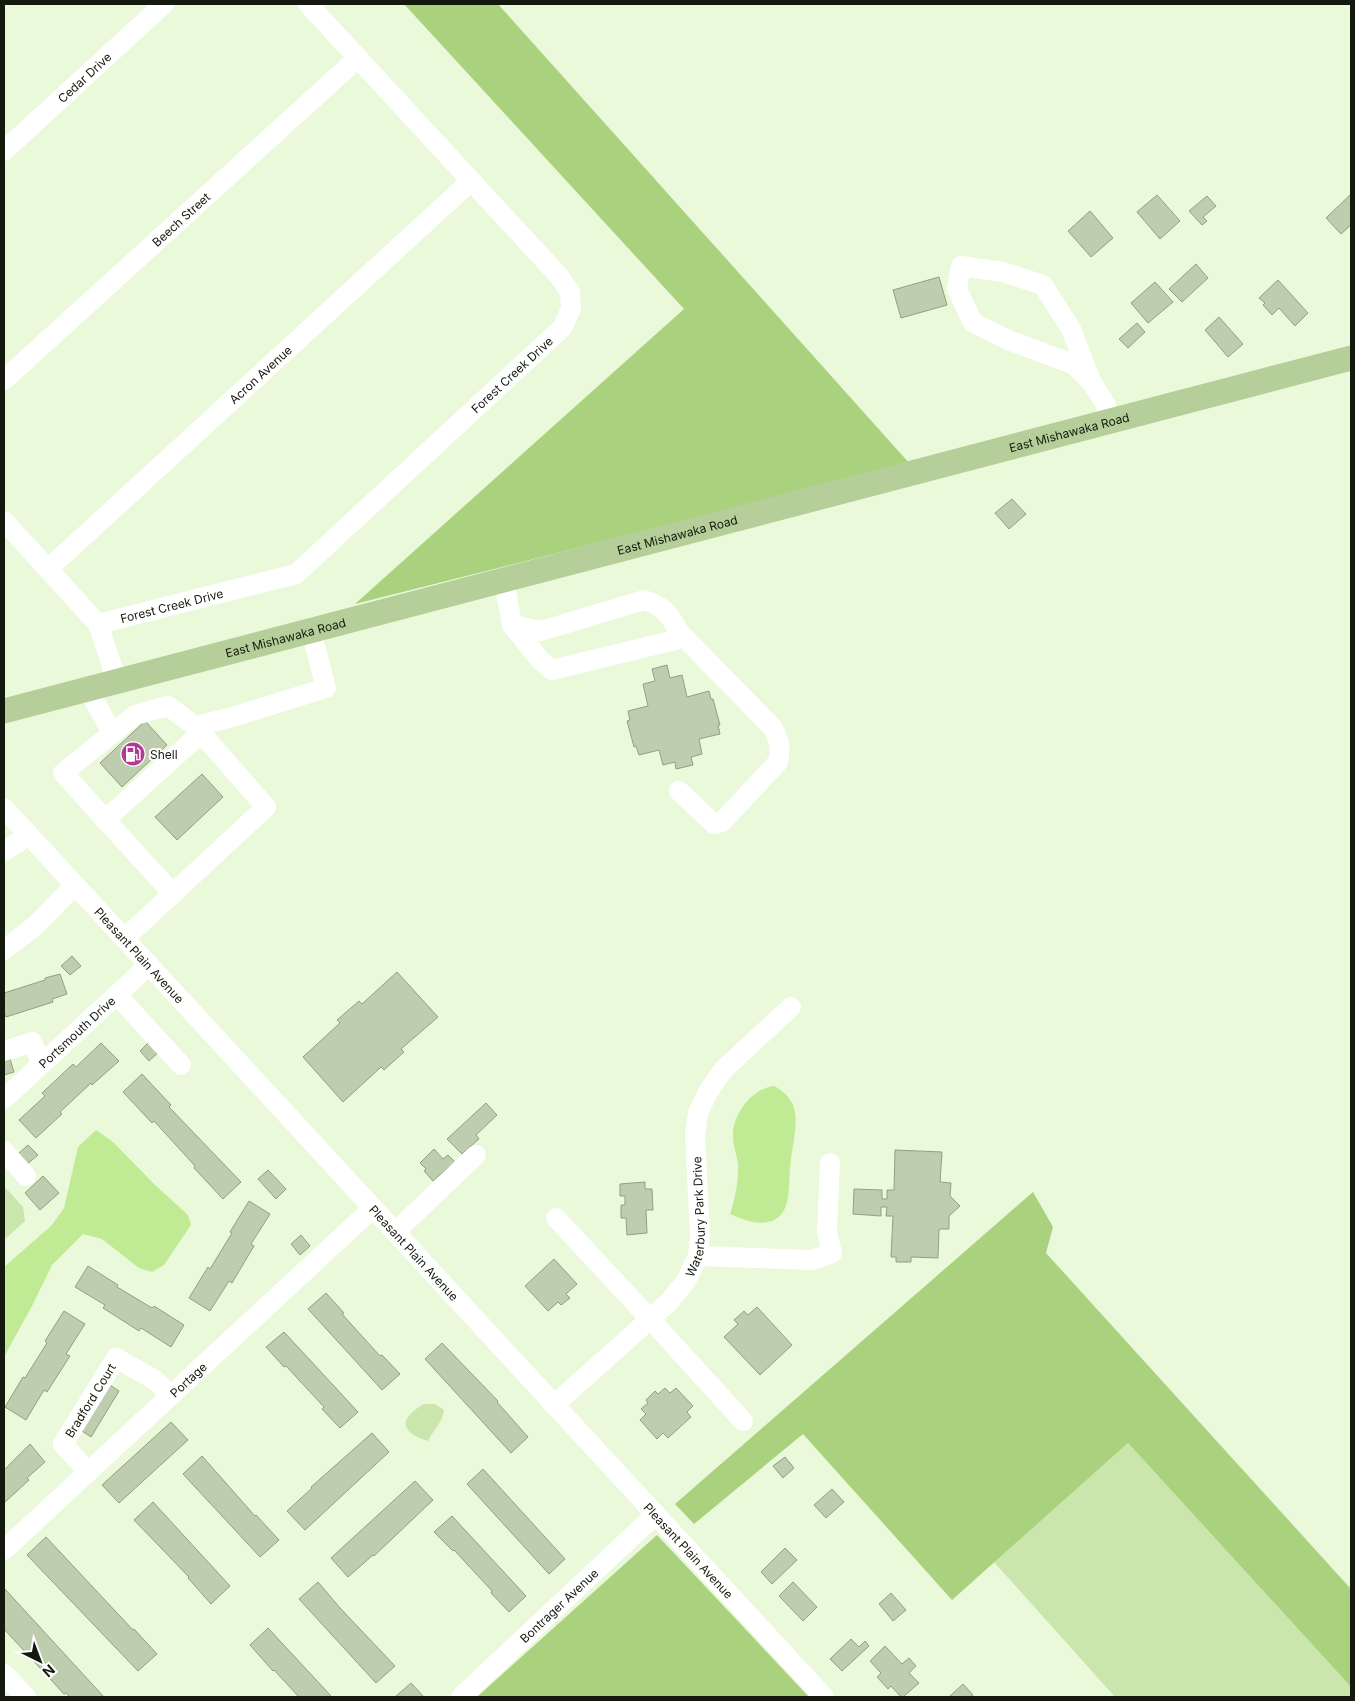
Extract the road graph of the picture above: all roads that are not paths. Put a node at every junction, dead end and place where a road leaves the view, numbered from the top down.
1 (164, 4) edge
2 (308, 4) edge
3 (358, 58) junction
4 (4, 151) edge
5 (471, 181) junction
6 (1351, 358) edge
7 (4, 380) edge
8 (1092, 381) junction
9 (1108, 422) junction
10 (4, 523) edge
11 (48, 569) junction
12 (504, 580) junction
13 (98, 624) junction
14 (512, 625) junction
15 (311, 630) junction
16 (678, 631) junction
17 (116, 681) junction
18 (88, 689) junction
19 (4, 711) edge
20 (198, 730) junction
21 (112, 733) junction
22 (679, 791) dead end
23 (4, 808) edge
24 (105, 820) junction
25 (28, 834) junction
26 (4, 851) edge
27 (75, 885) junction
28 (173, 894) junction
29 (125, 938) junction
30 (4, 950) edge
31 (149, 965) junction
32 (117, 995) junction
33 (791, 1007) dead end
34 (4, 1051) edge
35 (42, 1064) junction
36 (181, 1065) dead end
37 (4, 1099) edge
38 (4, 1151) edge
39 (476, 1155) dead end
40 (830, 1163) dead end
41 (26, 1176) dead end
42 (374, 1208) junction
43 (556, 1218) dead end
44 (395, 1232) junction
45 (698, 1256) junction
46 (650, 1319) junction
47 (171, 1396) junction
48 (554, 1405) junction
49 (743, 1421) dead end
50 (88, 1472) junction
51 (656, 1514) junction
52 (4, 1550) edge
53 (4, 1674) edge
54 (26, 1697) edge
55 (461, 1697) edge
56 (824, 1697) edge

1 - 4 street, Cedar Drive
2 - 3 street, Forest Creek Drive
3 - 5 street, Forest Creek Drive
3 - 7 street, Beech Street
5 - 11 street, Acron Avenue
5 - 13 street, Forest Creek Drive
6 - 9 main road, East Mishawaka Road
8 - 8 street
8 - 9 street
9 - 12 main road, East Mishawaka Road
10 - 11 street
11 - 13 street
12 - 14 street
12 - 15 main road, East Mishawaka Road
13 - 17 street
14 - 16 street
14 - 16 street
15 - 17 main road, East Mishawaka Road
15 - 20 street
16 - 22 street
17 - 18 main road, East Mishawaka Road
18 - 19 main road, East Mishawaka Road
18 - 21 street
20 - 21 street
20 - 24 street
20 - 28 street
21 - 24 street
23 - 25 street, Pleasant Plain Avenue
24 - 28 street
25 - 26 street
25 - 27 street, Pleasant Plain Avenue
27 - 29 street, Pleasant Plain Avenue
27 - 30 street
28 - 29 street
29 - 31 street, Pleasant Plain Avenue
31 - 32 street, Portsmouth Drive
31 - 42 street, Pleasant Plain Avenue
32 - 35 street, Portsmouth Drive
32 - 36 street
33 - 45 street, Waterbury Park Drive
34 - 35 street
35 - 37 street, Portsmouth Drive
38 - 41 street
39 - 44 street
40 - 45 street
42 - 44 street, Pleasant Plain Avenue
42 - 47 street, Portage
43 - 46 street
44 - 48 street, Pleasant Plain Avenue
45 - 46 street, Waterbury Park Drive
46 - 48 street, Waterbury Park Drive
46 - 49 street
47 - 50 street, Portage
47 - 50 street, Bradford Court
48 - 51 street, Pleasant Plain Avenue
50 - 52 street, Portage
51 - 55 street, Bontrager Avenue
51 - 56 street, Pleasant Plain Avenue
53 - 54 street

